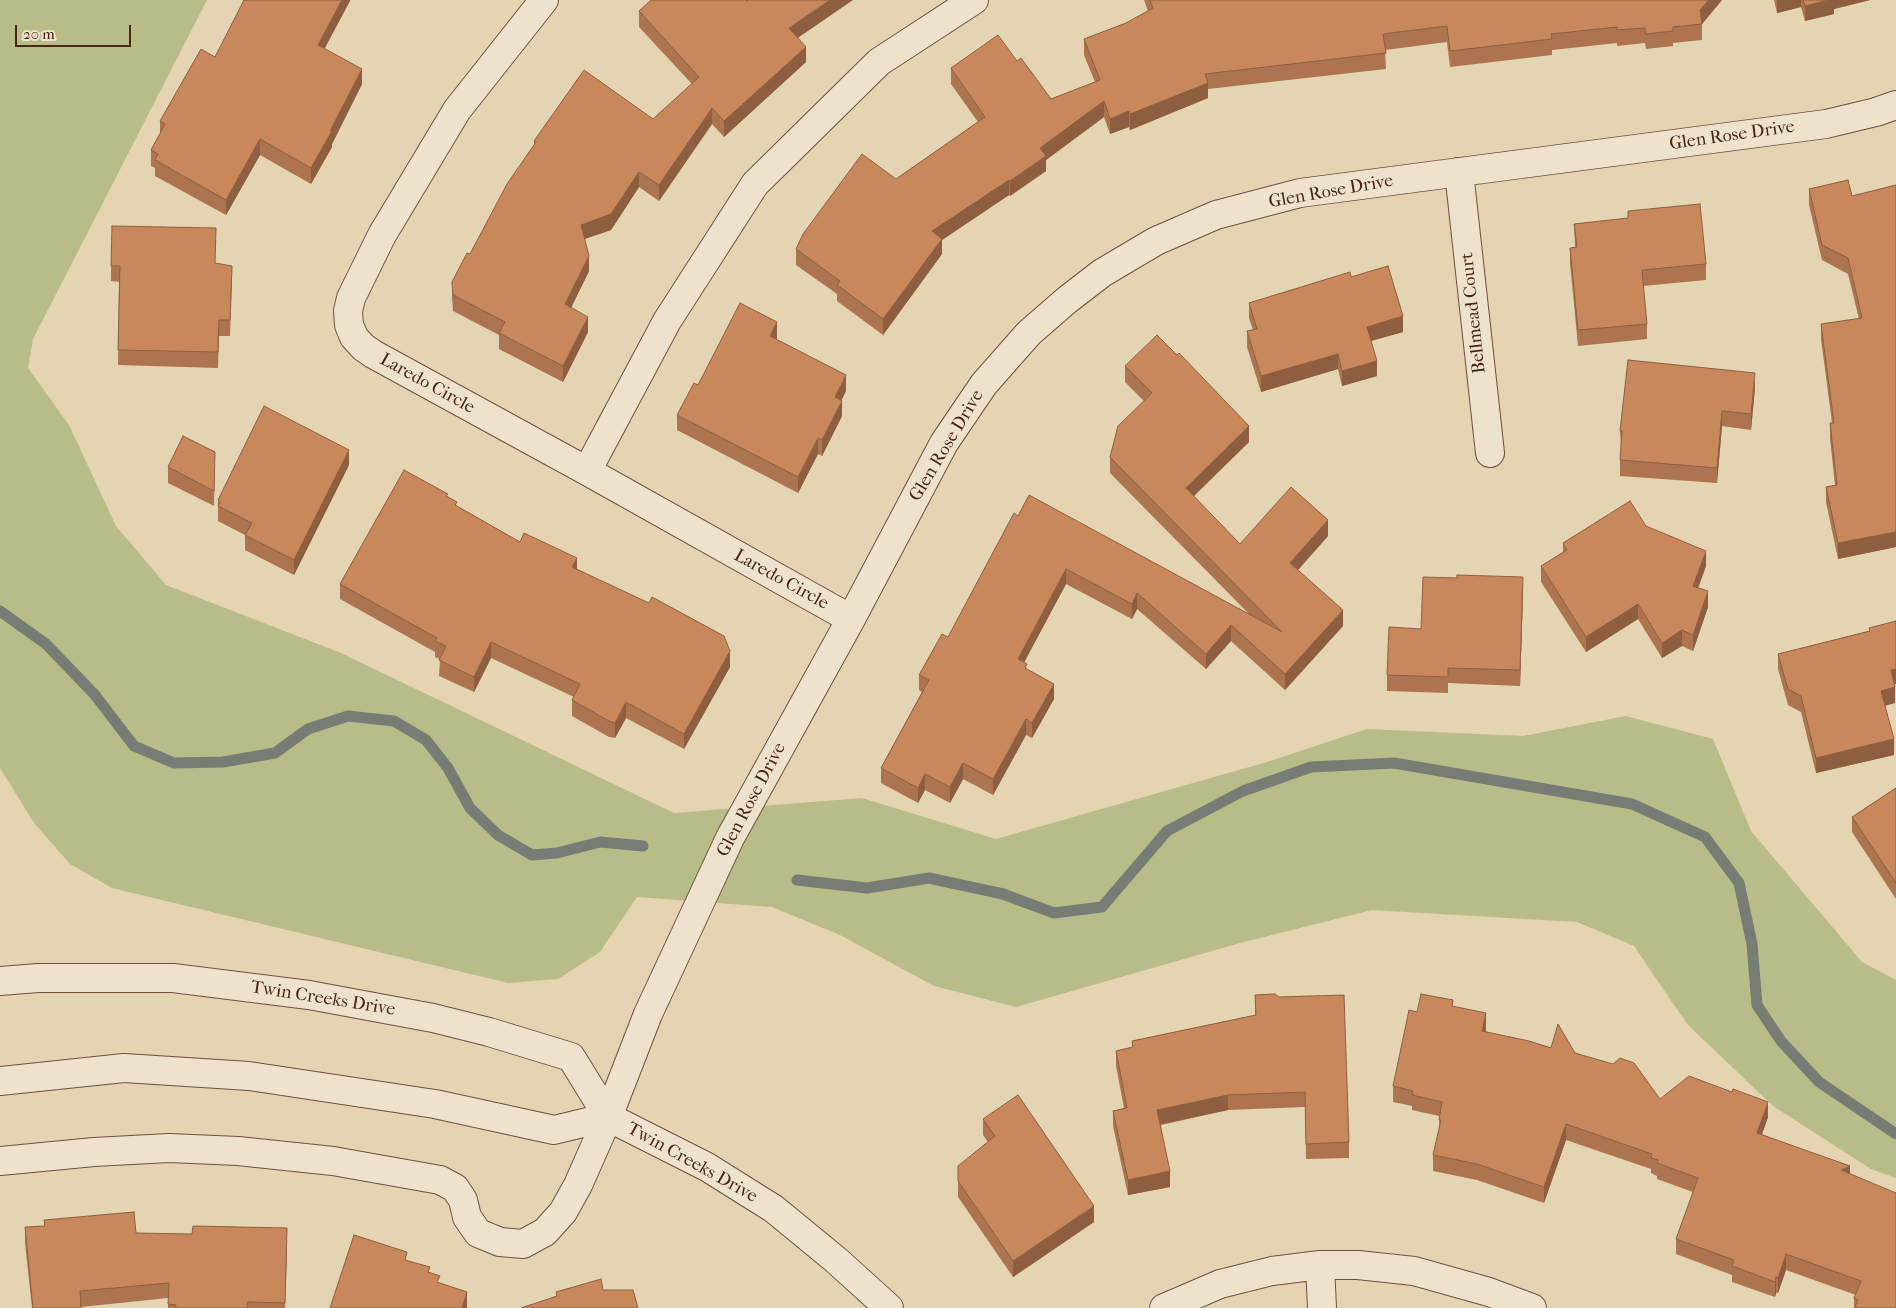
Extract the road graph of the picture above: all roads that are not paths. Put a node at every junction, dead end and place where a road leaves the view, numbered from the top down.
1 (544, 0) edge
2 (974, 0) edge
3 (1896, 105) edge
4 (1458, 172) junction
5 (1490, 453) dead end
6 (587, 471) junction
7 (851, 619) junction
8 (0, 981) edge
9 (0, 1081) edge
10 (608, 1117) junction
11 (0, 1161) edge
12 (1320, 1266) junction
13 (889, 1308) edge
14 (1164, 1308) edge
15 (1322, 1308) edge
16 (1532, 1308) edge

1 - 6 street, Laredo Circle
2 - 6 street
3 - 4 street, Glen Rose Drive
4 - 5 street, Bellmead Court
4 - 7 street, Glen Rose Drive
6 - 7 street, Laredo Circle
7 - 10 street, Glen Rose Drive
8 - 10 street, Twin Creeks Drive
9 - 10 street, Twin Creeks Drive
10 - 11 street, Glen Rose Drive
10 - 13 street, Twin Creeks Drive
12 - 14 street
12 - 15 street
12 - 16 street

